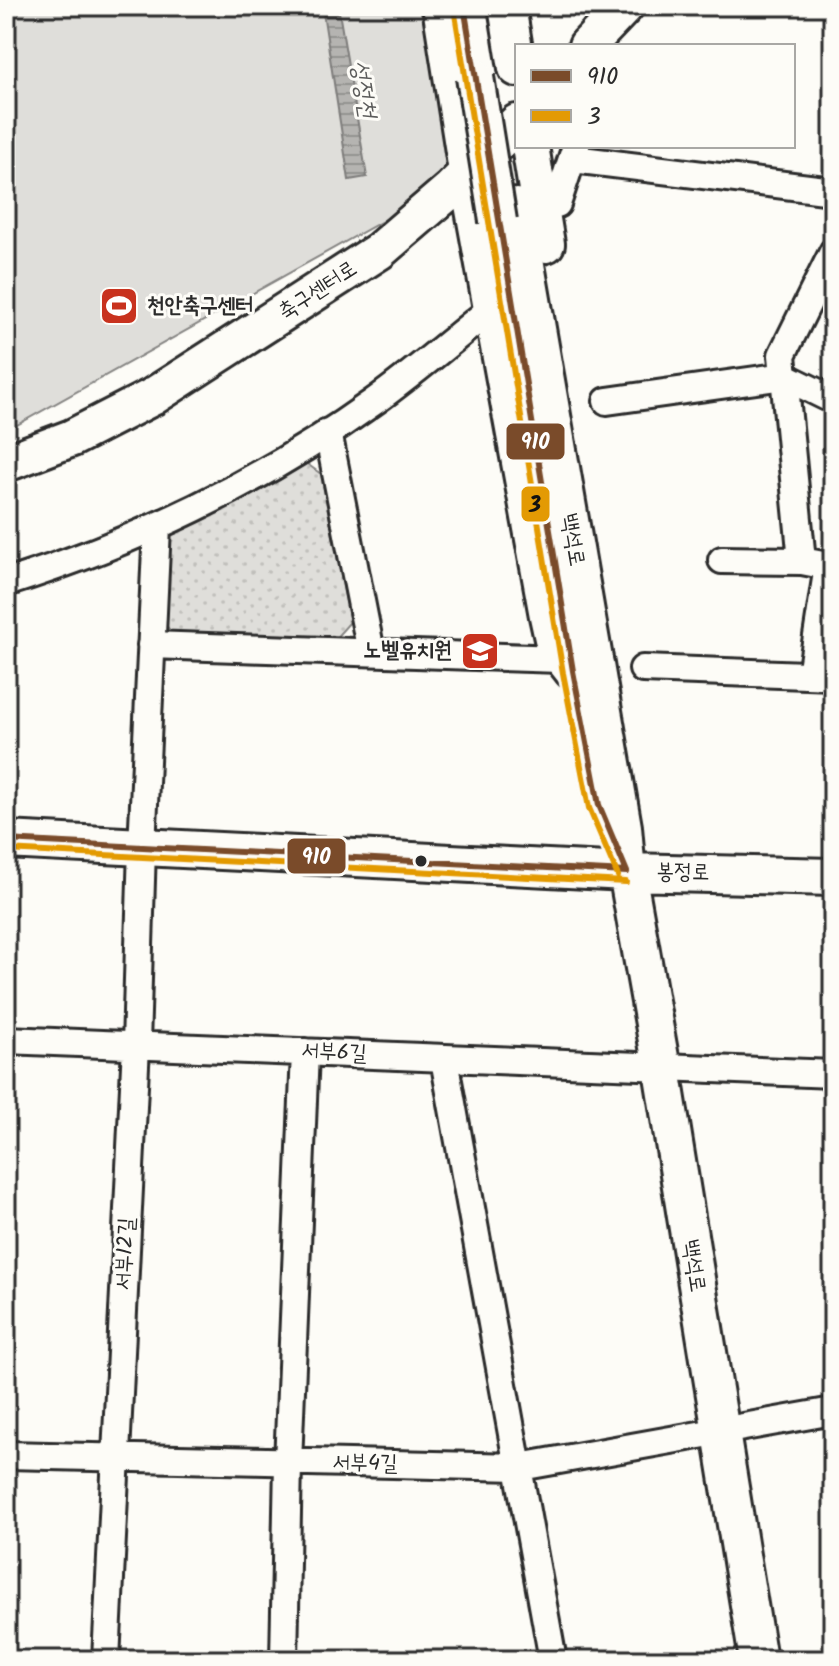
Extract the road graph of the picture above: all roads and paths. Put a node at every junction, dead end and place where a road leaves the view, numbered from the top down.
1 (441, 6) edge
2 (464, 6) edge
3 (482, 6) edge
4 (507, 6) edge
5 (495, 70) edge
6 (515, 125) edge
7 (530, 148) edge
8 (574, 152) edge
9 (467, 171) junction
10 (833, 191) edge
11 (557, 204) dead end
12 (833, 252) edge
13 (491, 309) junction
14 (784, 376) junction
15 (833, 400) edge
16 (607, 401) dead end
17 (328, 432) junction
18 (6, 463) edge
19 (157, 527) junction
20 (722, 560) dead end
21 (821, 564) edge
22 (6, 583) edge
23 (151, 645) junction
24 (371, 652) junction
25 (577, 667) junction
26 (643, 669) dead end
27 (822, 676) edge
28 (6, 840) edge
29 (142, 847) junction
30 (627, 872) junction
31 (833, 877) edge
32 (6, 1040) edge
33 (136, 1045) junction
34 (305, 1052) junction
35 (444, 1059) junction
36 (662, 1069) junction
37 (833, 1074) edge
38 (833, 1411) edge
39 (720, 1431) junction
40 (6, 1455) edge
41 (116, 1458) junction
42 (288, 1463) junction
43 (520, 1467) junction
44 (106, 1660) edge
45 (284, 1660) edge
46 (553, 1660) edge
47 (758, 1660) edge

1 - 9 main road
2 - 5 main road
3 - 5 main road
4 - 5 main road
5 - 25 main road, 백석로
6 - 9 main road, 축구센터로
7 - 25 main road
8 - 10 street
8 - 11 street
9 - 13 main road
9 - 18 main road, 축구센터로
12 - 14 street
13 - 17 street
13 - 25 main road
14 - 15 street
14 - 16 street
14 - 21 street
17 - 19 street
17 - 24 street
19 - 22 street
19 - 23 street, 서부12길
20 - 21 street
21 - 27 street
23 - 24 street
23 - 29 street, 서부12길
24 - 25 street
25 - 30 main road, 백석로
26 - 27 street
28 - 29 main road, 봉정로
29 - 30 main road, 봉정로
29 - 33 street, 서부12길
30 - 31 main road, 봉정로
30 - 36 main road, 백석로
32 - 33 street, 서부6길
33 - 34 street, 서부6길
33 - 41 street, 서부12길
34 - 35 street, 서부6길
34 - 42 street
35 - 36 street, 서부6길
35 - 43 street
36 - 37 street, 서부6길
36 - 39 main road, 백석로
38 - 39 street, 서부4길
39 - 43 street, 서부4길
39 - 47 main road, 백석로
40 - 41 street, 서부4길
41 - 42 street, 서부4길
41 - 44 street, 서부12길
42 - 43 street, 서부4길
42 - 45 street
43 - 46 street

